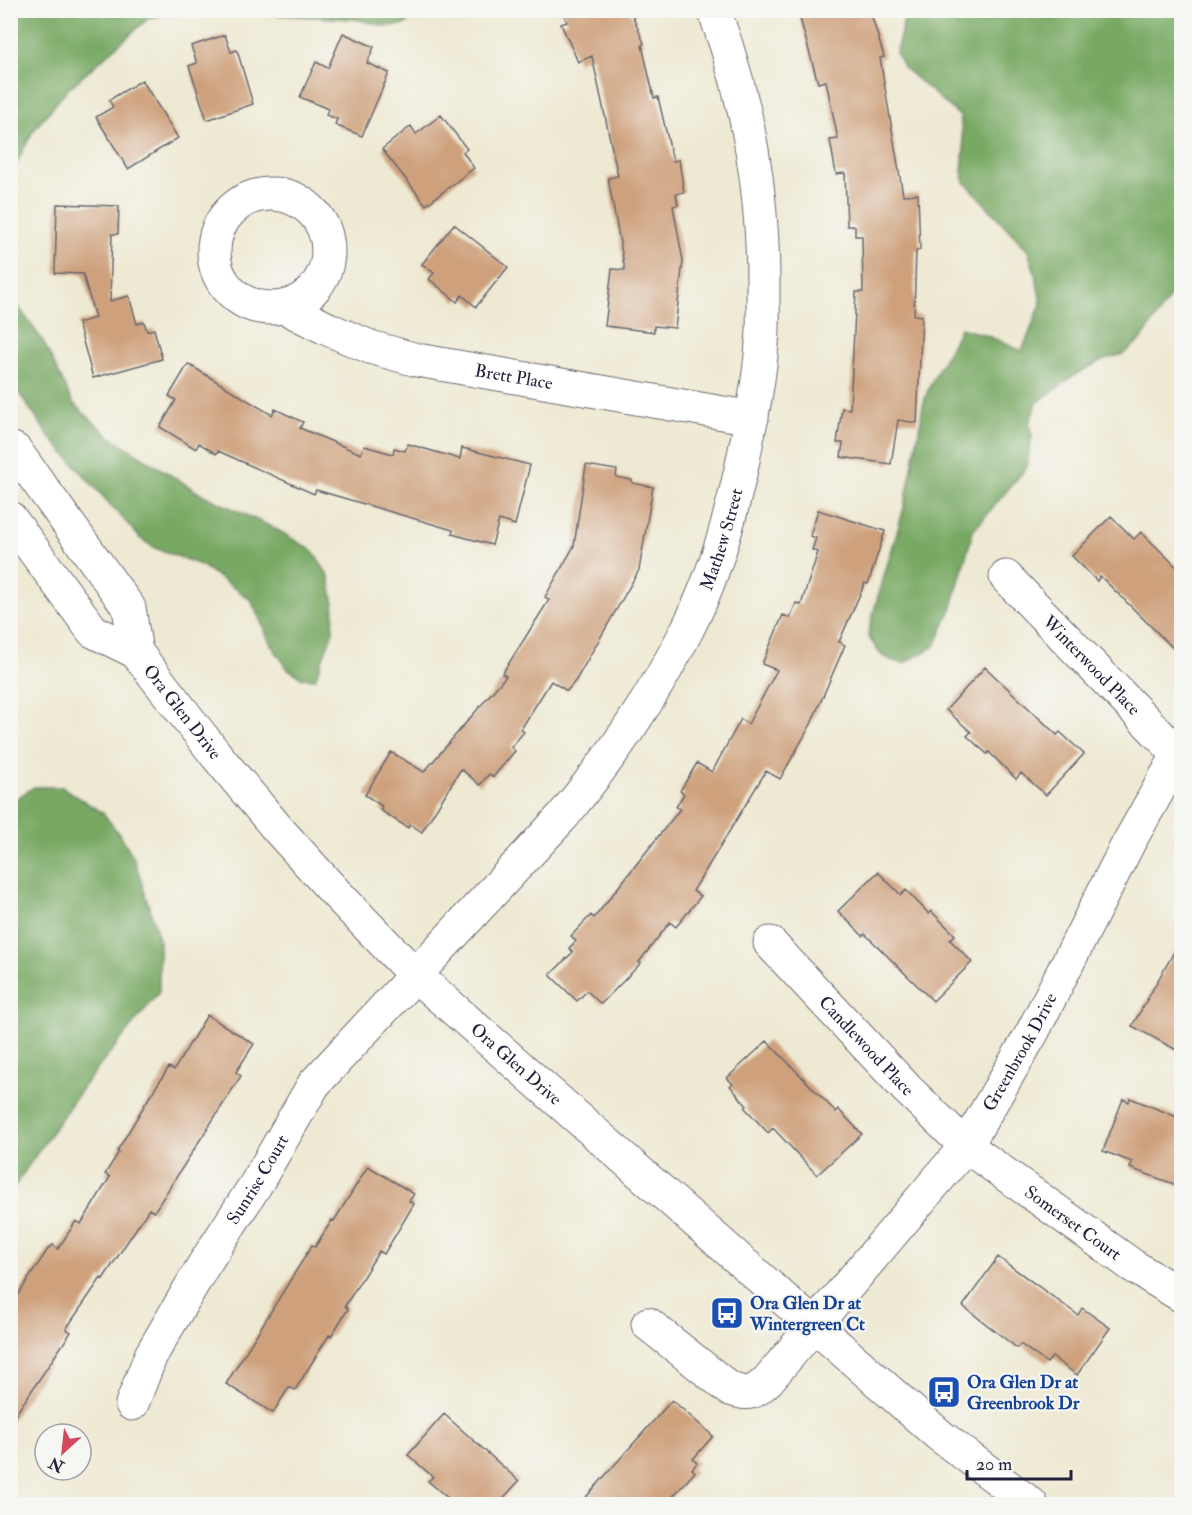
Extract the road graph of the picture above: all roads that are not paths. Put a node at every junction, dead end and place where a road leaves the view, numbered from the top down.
1 (714, 10) edge
2 (284, 307) dead end
3 (752, 418) junction
4 (10, 448) edge
5 (10, 518) edge
6 (1006, 577) dead end
7 (136, 652) junction
8 (1179, 750) edge
9 (770, 943) dead end
10 (415, 975) junction
11 (966, 1146) junction
12 (1182, 1296) edge
13 (648, 1324) dead end
14 (813, 1325) junction
15 (132, 1404) dead end
16 (939, 1435) junction
17 (996, 1504) edge
18 (1031, 1504) edge

1 - 3 street, Mathew Street
2 - 3 street, Brett Place
3 - 10 street, Mathew Street
4 - 7 street, Ora Glen Drive
5 - 7 street, Ora Glen Drive
6 - 8 street, Winterwood Place
7 - 10 street, Ora Glen Drive
8 - 11 street, Greenbrook Drive
9 - 11 street, Candlewood Place
10 - 14 street, Ora Glen Drive
10 - 15 street, Sunrise Court
11 - 12 street, Somerset Court
11 - 14 street, Greenbrook Drive
13 - 14 street, Greenbrook Drive
14 - 16 street, Ora Glen Drive
16 - 17 street, Ora Glen Drive
16 - 18 street, Ora Glen Drive

